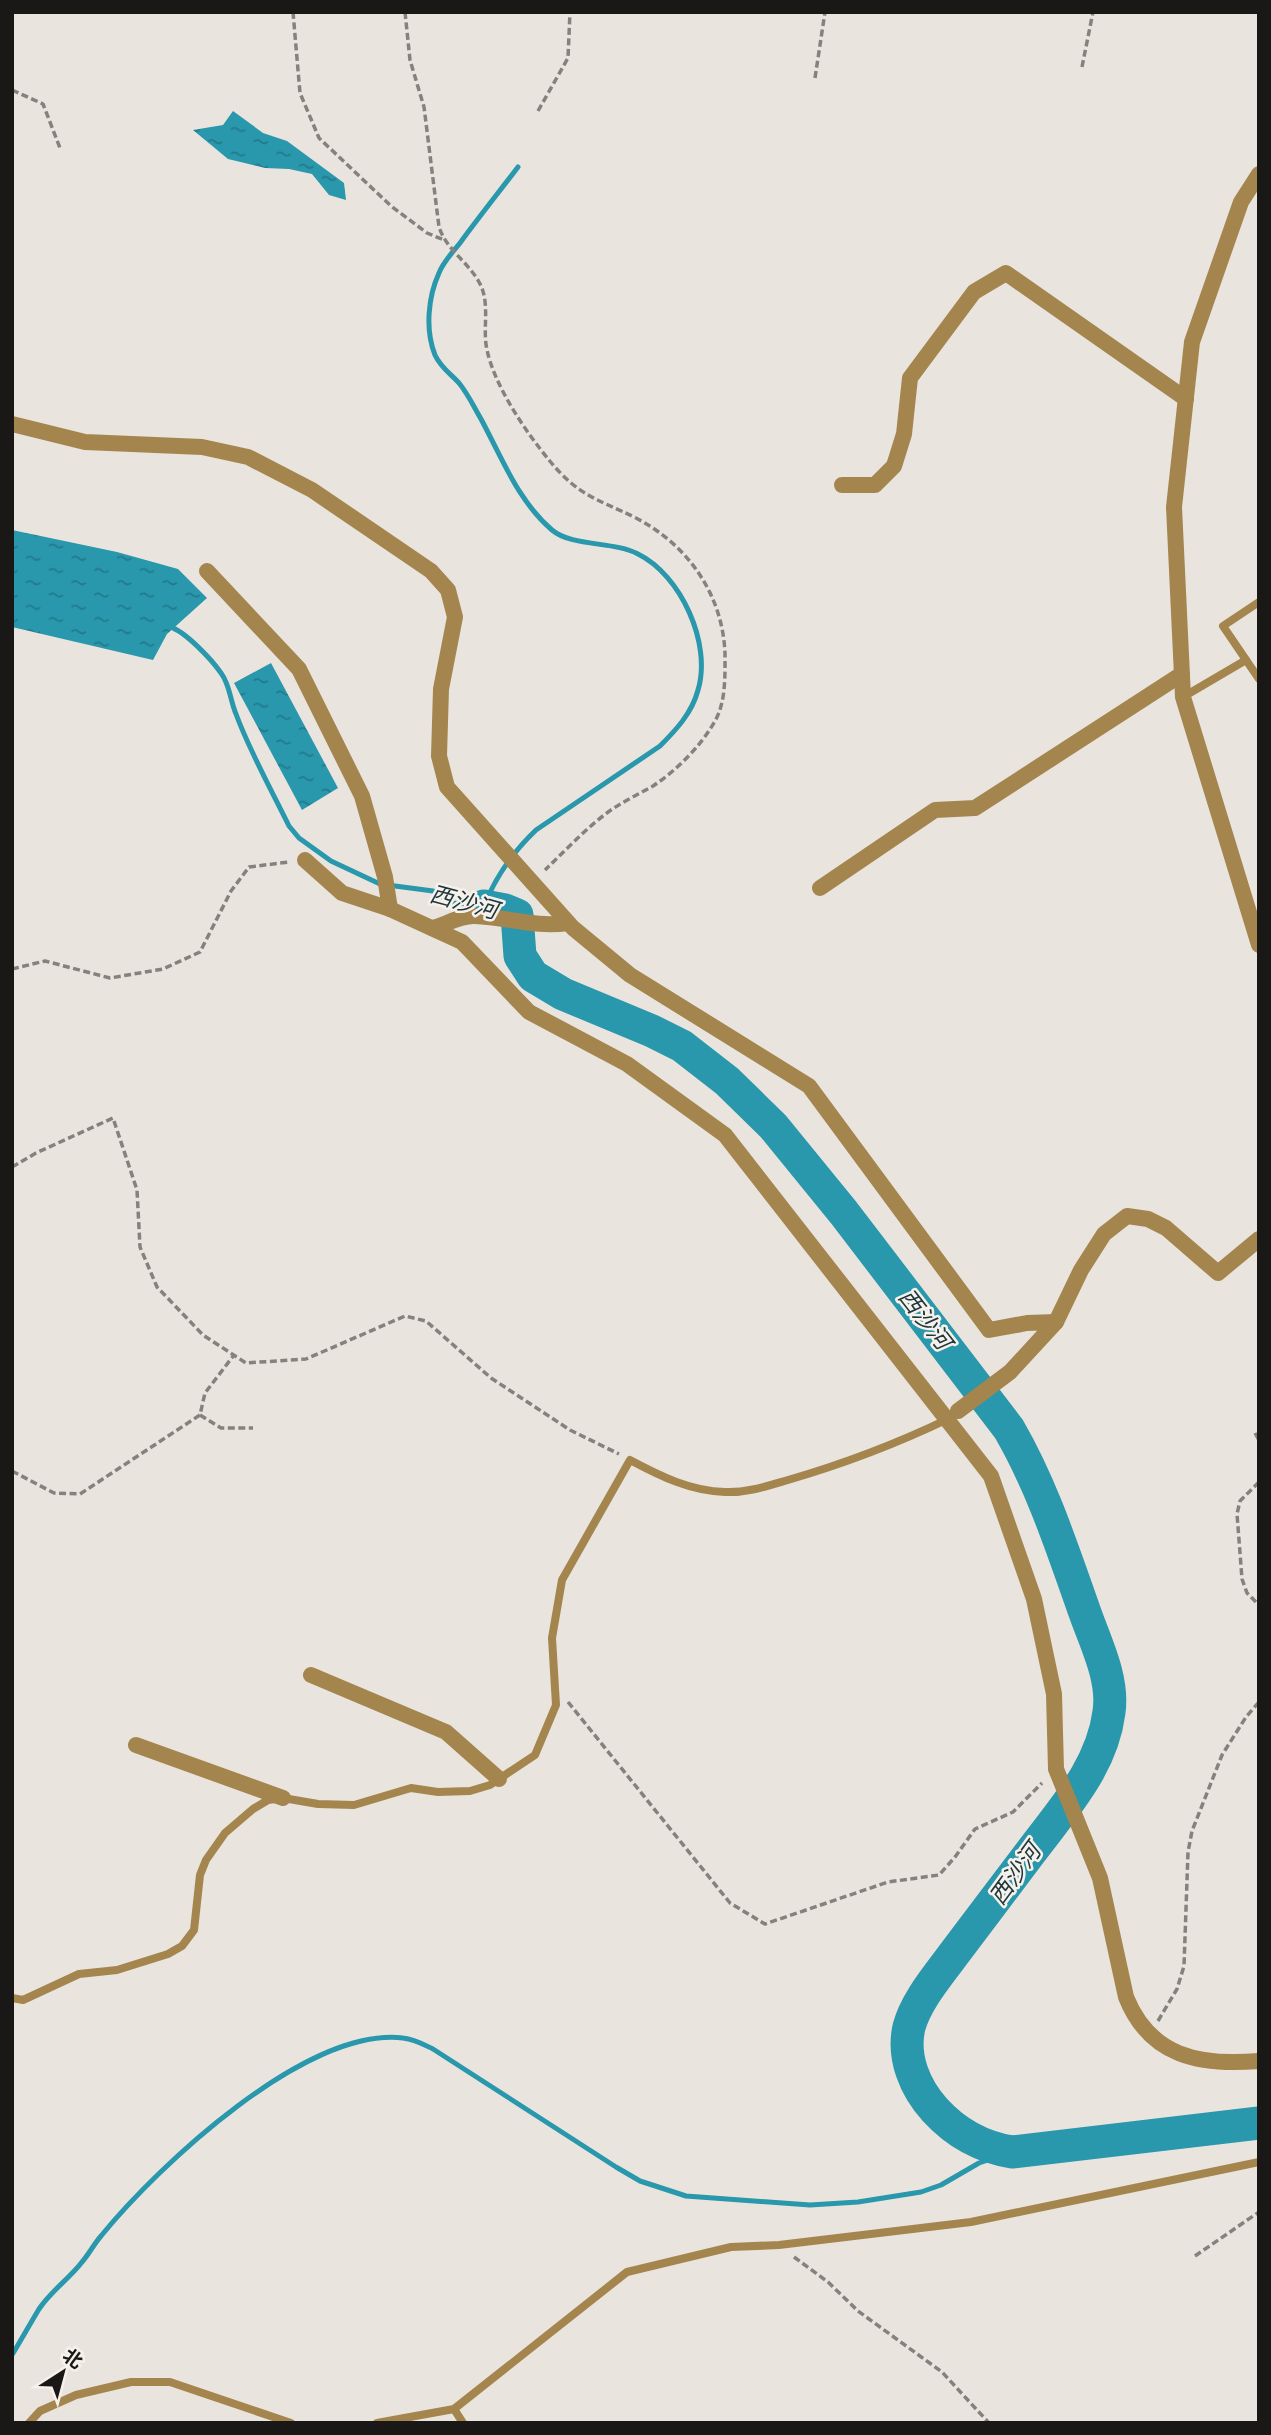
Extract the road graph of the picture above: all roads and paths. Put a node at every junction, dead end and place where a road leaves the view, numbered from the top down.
1 (293, 12) edge
2 (405, 12) edge
3 (570, 12) edge
4 (825, 12) edge
5 (1093, 12) edge
6 (1082, 67) dead end
7 (815, 78) dead end
8 (12, 90) edge
9 (538, 111) dead end
10 (60, 148) dead end
11 (1259, 174) edge
12 (445, 240) junction
13 (1186, 399) junction
14 (12, 424) edge
15 (842, 485) dead end
16 (207, 571) dead end
17 (1259, 602) edge
18 (1246, 660) junction
19 (1182, 674) junction
20 (1259, 679) edge
21 (1183, 697) junction
22 (305, 860) joint
23 (533, 882) junction
24 (820, 888) dead end
25 (390, 909) junction
26 (568, 923) junction
27 (432, 928) junction
28 (1259, 945) edge
29 (12, 969) edge
30 (12, 1167) edge
31 (1259, 1239) edge
32 (1056, 1322) junction
33 (234, 1355) junction
34 (200, 1415) junction
35 (953, 1415) junction
36 (253, 1428) dead end
37 (1255, 1433) dead end
38 (1259, 1440) edge
39 (630, 1460) junction
40 (12, 1471) edge
41 (1259, 1482) edge
42 (1259, 1605) edge
43 (311, 1675) dead end
44 (555, 1686) junction
45 (1259, 1702) edge
46 (136, 1745) dead end
47 (1056, 1769) junction
48 (499, 1779) junction
49 (283, 1798) junction
50 (12, 1998) edge
51 (1150, 2035) junction
52 (1259, 2061) edge
53 (1259, 2162) edge
54 (1259, 2211) edge
55 (779, 2245) junction
56 (1195, 2256) dead end
57 (454, 2409) junction
58 (29, 2423) edge
59 (291, 2423) edge
60 (377, 2423) edge
61 (463, 2423) edge
62 (989, 2423) edge

1 - 12 path
2 - 12 path
3 - 9 path
4 - 7 path
5 - 6 path
8 - 10 path
11 - 13 street
12 - 23 path
13 - 15 street
13 - 19 street
14 - 23 street
16 - 25 street
17 - 18 lane
18 - 20 lane
18 - 21 lane
19 - 21 street
19 - 24 street
21 - 28 street
22 - 25 street
22 - 29 path
23 - 26 street
25 - 27 street
26 - 27 street
26 - 32 street
27 - 35 street
30 - 33 path
31 - 32 street
32 - 35 street
33 - 34 path
33 - 39 path
34 - 36 path
34 - 40 path
35 - 39 lane
35 - 47 street
37 - 38 path
39 - 44 lane
41 - 42 path
43 - 48 street
44 - 47 path
44 - 48 lane
45 - 51 path
46 - 49 street
47 - 51 street
48 - 49 lane
49 - 50 lane
51 - 52 street
53 - 55 lane
54 - 56 path
55 - 57 lane
55 - 62 path
57 - 60 lane
57 - 61 lane
58 - 59 lane

